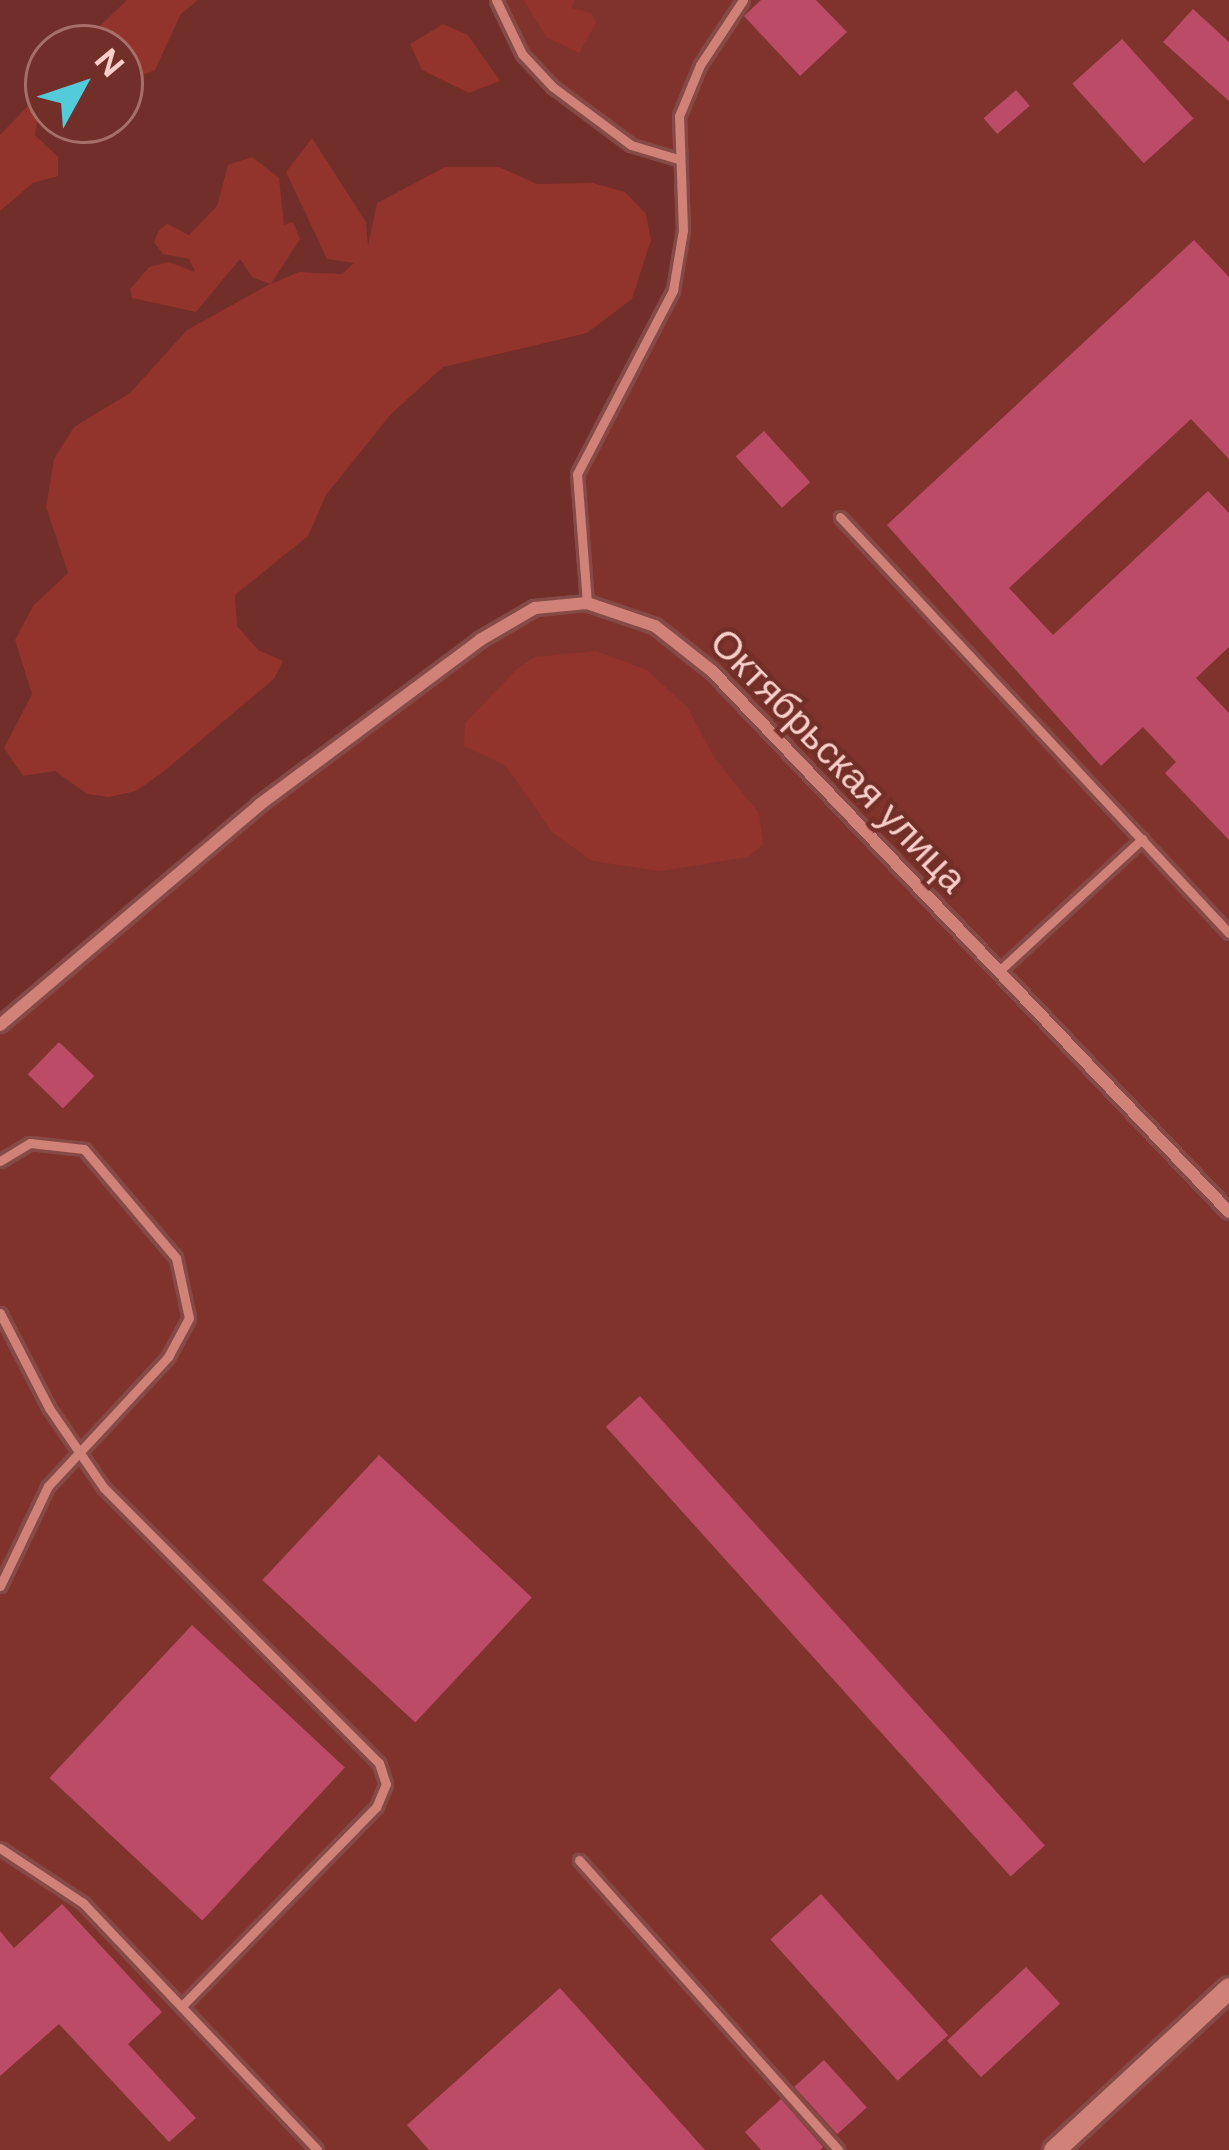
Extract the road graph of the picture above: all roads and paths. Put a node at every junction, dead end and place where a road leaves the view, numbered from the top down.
1 (496, 0) edge
2 (743, 0) edge
3 (678, 159) junction
4 (840, 517) dead end
5 (587, 604) junction
6 (1142, 839) junction
7 (1229, 933) edge
8 (999, 970) junction
9 (0, 1025) edge
10 (0, 1161) edge
11 (1229, 1213) edge
12 (0, 1313) edge
13 (77, 1454) junction
14 (0, 1586) edge
15 (0, 1848) edge
16 (579, 1861) dead end
17 (1229, 1988) edge
18 (184, 2004) junction
19 (317, 2150) edge
20 (838, 2150) edge
21 (1054, 2150) edge

1 - 3 lane
2 - 3 lane
3 - 5 lane
4 - 6 lane
5 - 8 street, Октябрьская улица
5 - 9 street, Октябрьская улица
6 - 7 lane
6 - 8 lane
8 - 11 street, Октябрьская улица
10 - 13 lane
12 - 13 lane
13 - 14 lane
13 - 18 lane
15 - 18 lane
16 - 20 lane
17 - 21 street
18 - 19 lane

